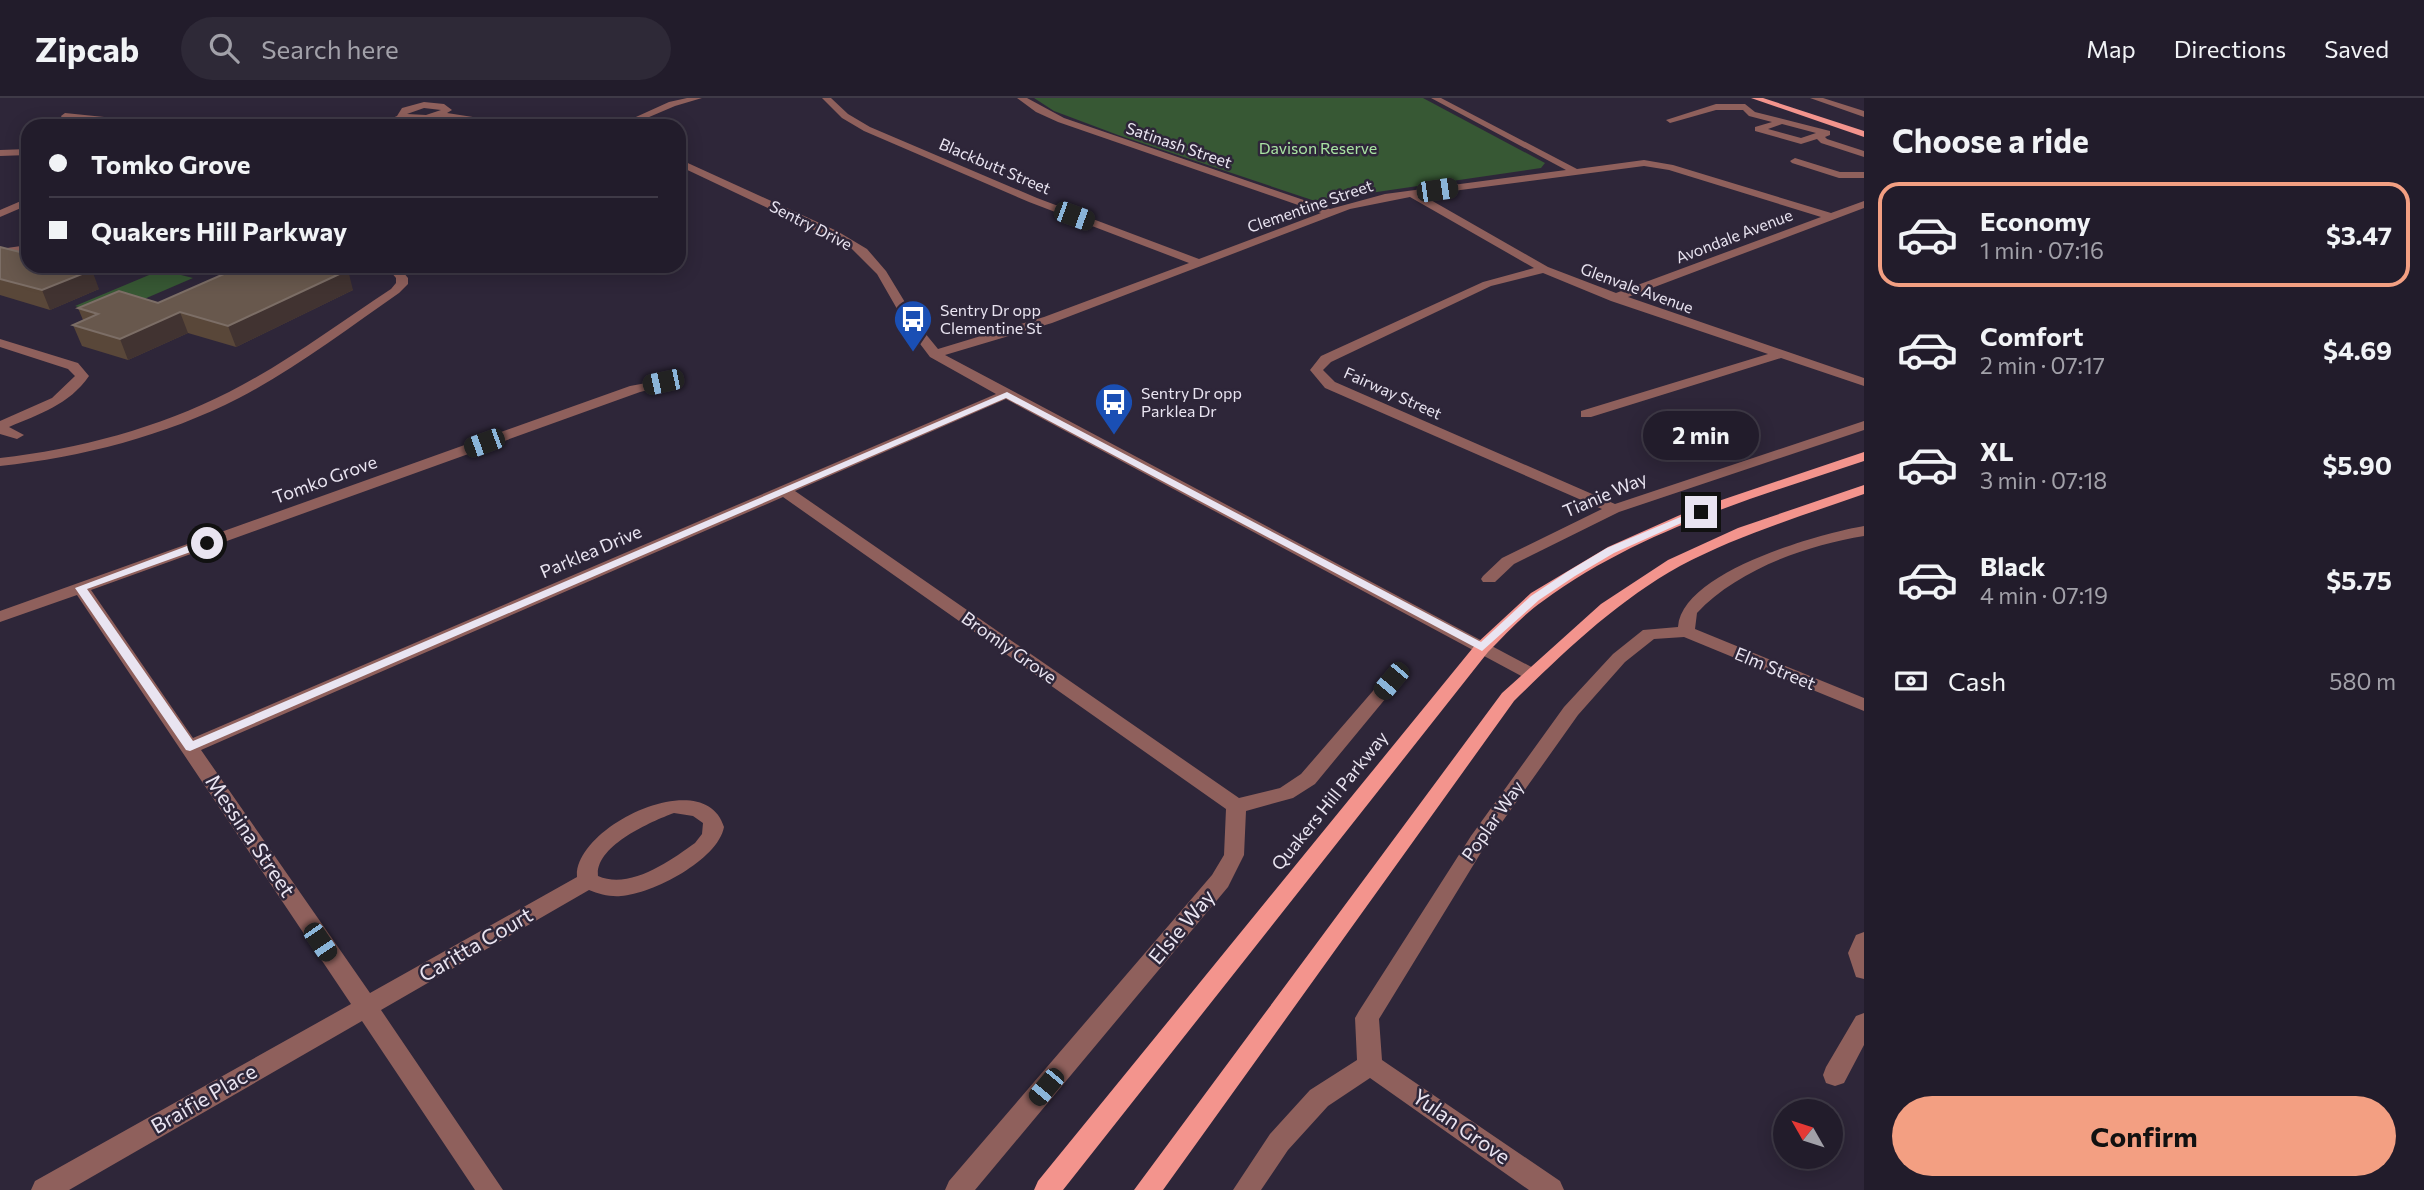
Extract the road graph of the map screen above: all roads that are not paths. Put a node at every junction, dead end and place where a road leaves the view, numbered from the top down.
1 (698, 98) edge
2 (826, 98) edge
3 (1021, 98) edge
4 (1435, 98) edge
5 (1755, 98) edge
6 (1780, 98) edge
7 (1814, 98) edge
8 (1864, 114) edge
9 (440, 115) junction
10 (65, 116) dead end
11 (404, 117) junction
12 (94, 119) edge
13 (398, 119) edge
14 (471, 119) edge
15 (636, 119) edge
16 (1670, 120) dead end
17 (1781, 121) junction
18 (1864, 124) edge
19 (1864, 134) edge
20 (1819, 135) junction
21 (21, 152) edge
22 (0, 153) edge
23 (1864, 154) edge
24 (1795, 161) dead end
25 (686, 165) edge
26 (1576, 172) junction
27 (1864, 175) edge
28 (1413, 194) junction
29 (21, 204) edge
30 (1864, 204) edge
31 (1331, 213) junction
32 (0, 214) edge
33 (1830, 216) junction
34 (21, 249) edge
35 (0, 252) edge
36 (1198, 262) junction
37 (1544, 269) junction
38 (398, 273) edge
39 (1615, 298) junction
40 (0, 343) edge
41 (934, 354) junction
42 (1780, 354) junction
43 (663, 382) dead end
44 (1864, 382) edge
45 (1007, 394) junction
46 (1586, 414) dead end
47 (1864, 425) edge
48 (0, 427) edge
49 (17, 435) dead end
50 (1864, 456) edge
51 (0, 462) edge
52 (1864, 489) edge
53 (783, 490) junction
54 (1614, 509) junction
55 (1864, 531) edge
56 (1489, 579) dead end
57 (80, 588) junction
58 (0, 617) edge
59 (1686, 632) junction
60 (1482, 648) junction
61 (1531, 674) junction
62 (1391, 681) dead end
63 (1864, 705) edge
64 (190, 747) junction
65 (1236, 806) junction
66 (588, 881) junction
67 (1864, 941) edge
68 (1864, 970) edge
69 (365, 1008) junction
70 (1864, 1023) edge
71 (1370, 1065) junction
72 (1835, 1075) dead end
73 (44, 1190) edge
74 (490, 1190) edge
75 (958, 1190) edge
76 (1046, 1190) edge
77 (1147, 1190) edge
78 (1246, 1190) edge
79 (1552, 1190) edge

1 - 15 street
2 - 36 street, Blackbutt Street
3 - 31 street, Satinash Street
4 - 26 street
5 - 19 main road
6 - 18 main road
7 - 8 street
9 - 11 street
9 - 11 street
9 - 14 street
10 - 12 street
11 - 13 street
16 - 17 street
17 - 20 street
17 - 20 street
20 - 23 street
21 - 22 street
24 - 27 street
25 - 41 street, Sentry Drive
26 - 28 street, Clementine Street
26 - 33 street, Clementine Street
28 - 31 street, Clementine Street
28 - 37 street, Glenvale Avenue
29 - 32 street
30 - 33 street, Avondale Avenue
31 - 36 street, Clementine Street
33 - 39 street, Avondale Avenue
34 - 35 street
36 - 41 street, Clementine Street
37 - 39 street, Glenvale Avenue
37 - 54 street, Fairway Street
38 - 51 street
39 - 42 street, Glenvale Avenue
40 - 48 street
41 - 45 street, Sentry Drive
42 - 44 street, Glenvale Avenue
42 - 46 street
43 - 57 street, Tomko Grove
45 - 53 street, Parklea Drive
45 - 60 street, Sentry Drive
47 - 54 street, Tianie Way
48 - 49 street
50 - 60 main road, Quakers Hill Parkway
52 - 61 main road
53 - 64 street, Parklea Drive
53 - 65 street, Bromly Grove
54 - 56 street, Tianie Way
55 - 59 street
57 - 58 street, Tomko Grove
57 - 64 street, Messina Street
59 - 63 street, Elm Street
59 - 71 street, Poplar Way
60 - 61 street, Sentry Drive
60 - 76 main road, Quakers Hill Parkway
61 - 77 main road
62 - 65 street
64 - 69 street, Messina Street
65 - 75 street, Elsie Way
66 - 66 street
66 - 69 street, Caritta Court
67 - 68 street
69 - 73 street, Braifie Place
69 - 74 street, Messina Street
70 - 72 street
71 - 78 street
71 - 79 street, Yulan Grove

